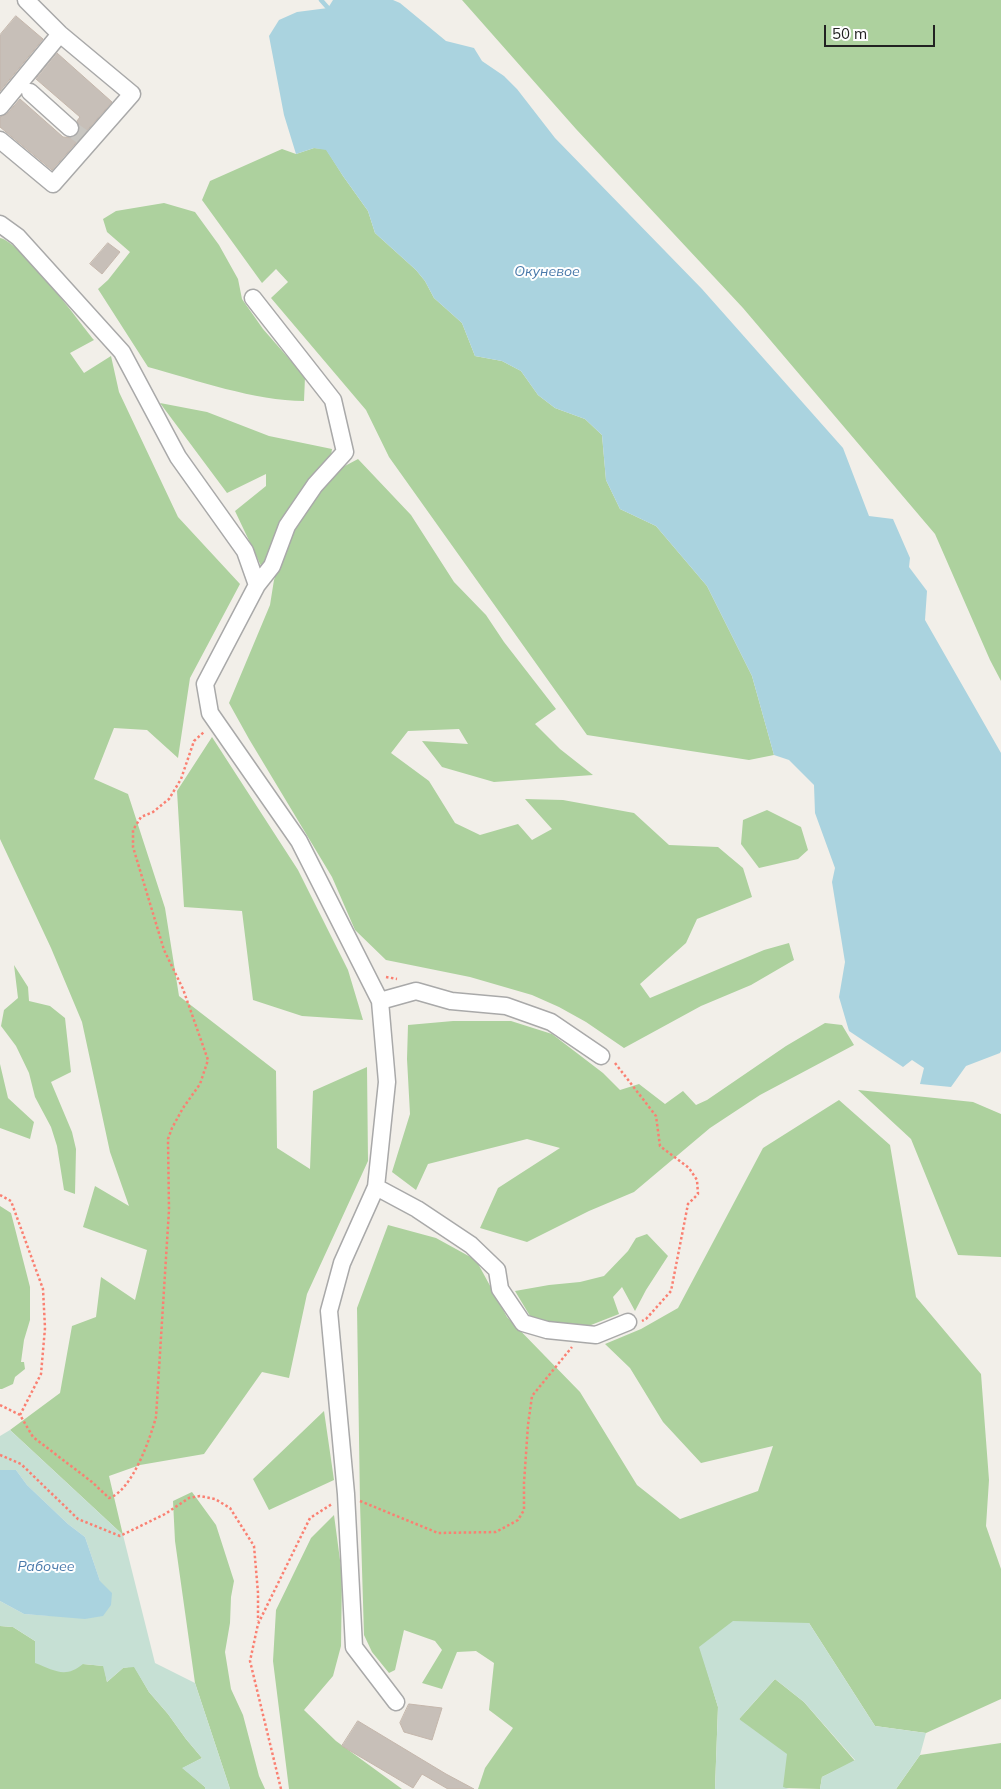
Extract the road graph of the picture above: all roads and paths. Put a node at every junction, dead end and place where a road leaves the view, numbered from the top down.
1 (26, 0) edge
2 (60, 34) junction
3 (30, 92) dead end
4 (0, 107) edge
5 (70, 128) tunnel mouth
6 (0, 140) edge
7 (0, 224) edge
8 (253, 298) dead end
9 (257, 585) junction
10 (217, 724) junction
11 (385, 977) dead end
12 (403, 980) dead end
13 (380, 1001) junction
14 (606, 1057) joint
15 (376, 1187) junction
16 (0, 1195) edge
17 (633, 1323) joint
18 (573, 1346) dead end
19 (0, 1405) edge
20 (20, 1415) junction
21 (0, 1455) edge
22 (346, 1494) junction
23 (258, 1624) junction
24 (396, 1702) dead end
25 (281, 1789) edge

1 - 2 lane
2 - 4 lane
2 - 6 lane
3 - 5 lane
7 - 9 lane
8 - 9 lane
9 - 10 lane
10 - 13 lane
10 - 20 path
11 - 12 path
13 - 14 lane
13 - 15 lane
14 - 17 path
15 - 17 lane
15 - 22 lane
16 - 20 path
18 - 22 path
19 - 20 path
21 - 23 path
22 - 23 path
22 - 24 lane
23 - 25 path

